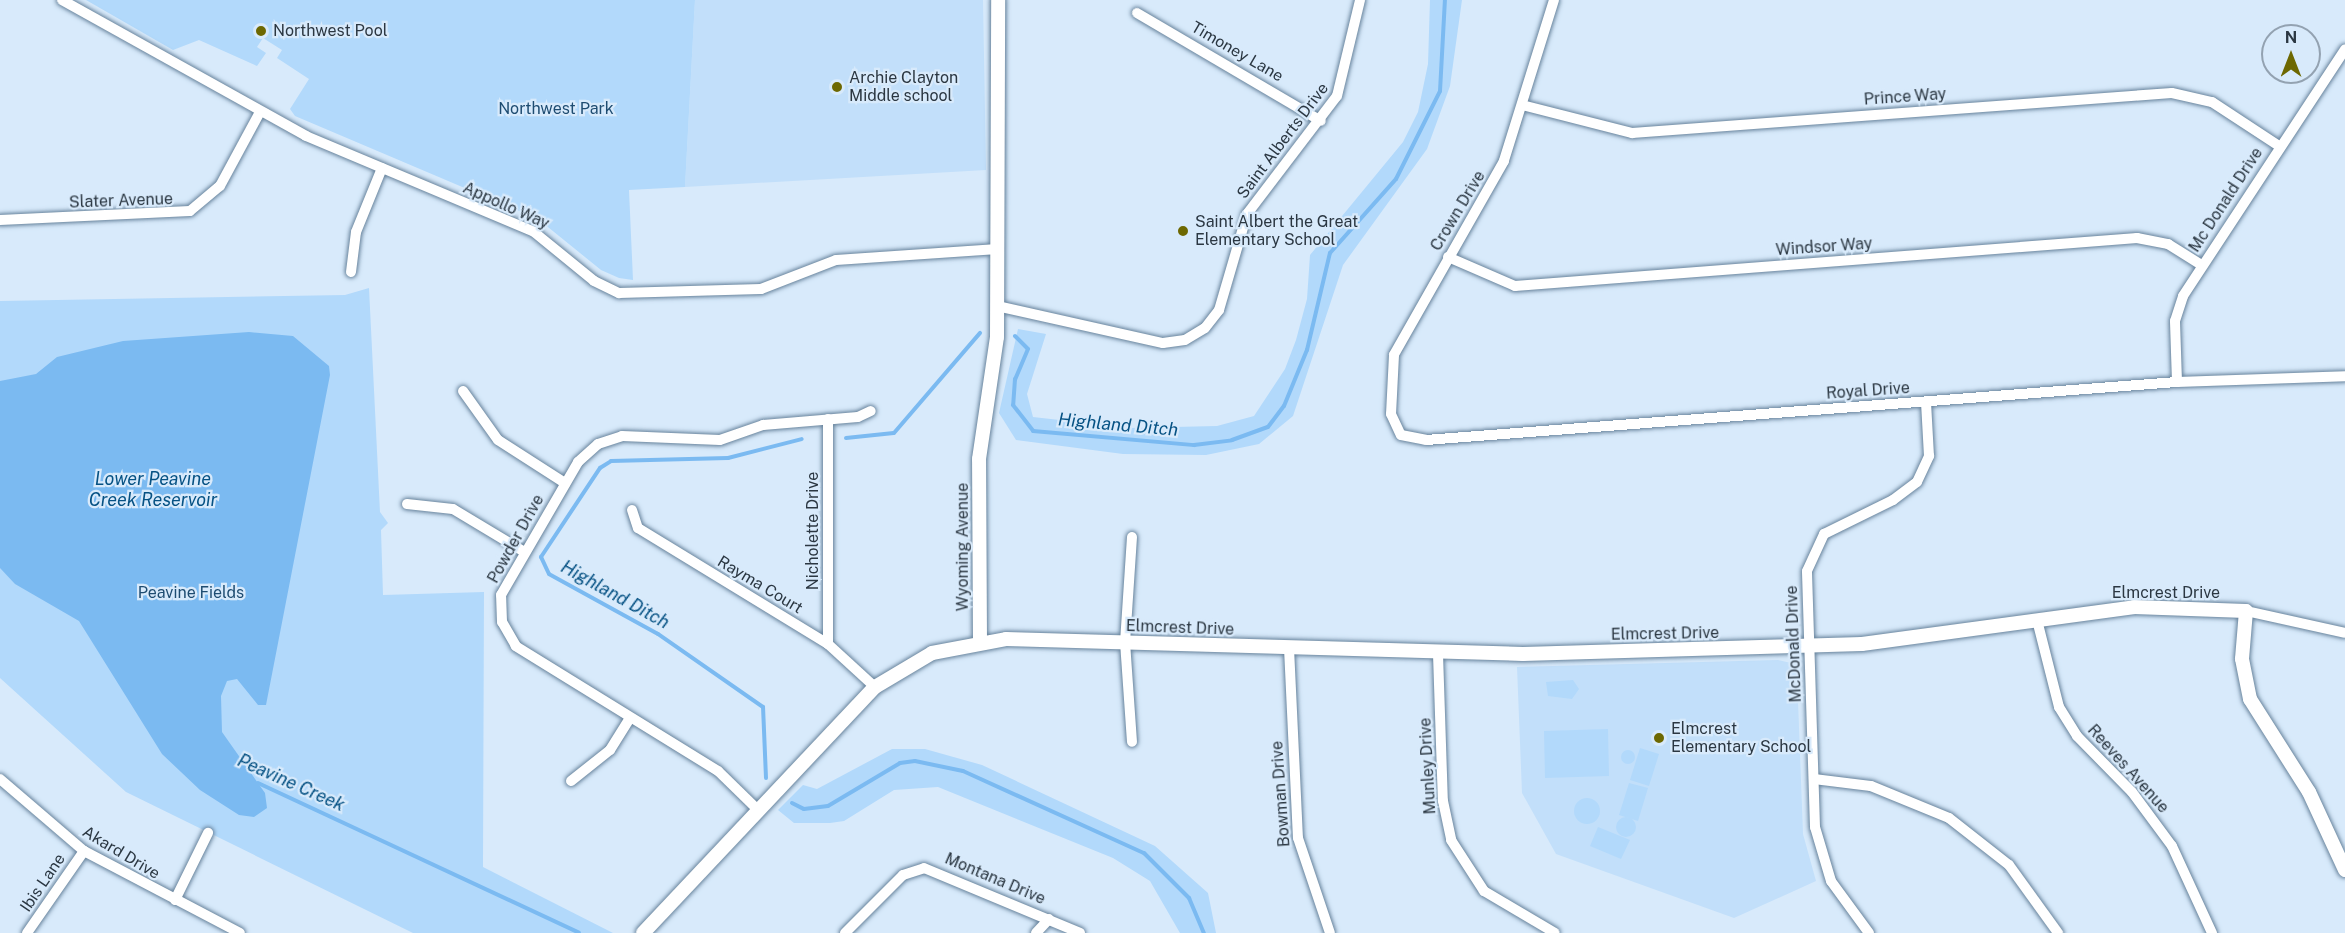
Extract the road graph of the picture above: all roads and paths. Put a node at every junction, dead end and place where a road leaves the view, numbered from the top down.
1 (62, 0) edge
2 (998, 0) edge
3 (1360, 0) edge
4 (1554, 0) edge
5 (1137, 13) dead end
6 (2345, 49) edge
7 (1522, 105) junction
8 (260, 112) junction
9 (1320, 121) junction
10 (2279, 146) junction
11 (382, 168) junction
12 (0, 220) edge
13 (998, 249) junction
14 (1448, 257) junction
15 (2202, 265) junction
16 (351, 272) dead end
17 (997, 306) junction
18 (2345, 376) edge
19 (2177, 382) junction
20 (463, 391) dead end
21 (1926, 402) junction
22 (871, 411) dead end
23 (828, 419) junction
24 (1396, 431) joint
25 (565, 483) junction
26 (407, 504) dead end
27 (632, 510) dead end
28 (1132, 537) dead end
29 (523, 551) junction
30 (2246, 611) junction
31 (2037, 620) junction
32 (2345, 633) edge
33 (980, 641) junction
34 (1125, 642) junction
35 (828, 644) junction
36 (1808, 647) junction
37 (1289, 648) junction
38 (1438, 654) junction
39 (875, 687) junction
40 (630, 718) junction
41 (1132, 742) dead end
42 (0, 779) edge
43 (1814, 779) junction
44 (571, 781) dead end
45 (758, 810) junction
46 (208, 833) dead end
47 (84, 851) junction
48 (2345, 870) edge
49 (175, 900) junction
50 (1049, 919) junction
51 (27, 933) edge
52 (240, 933) edge
53 (643, 933) edge
54 (845, 933) edge
55 (1036, 933) edge
56 (1080, 933) edge
57 (1330, 933) edge
58 (1555, 933) edge
59 (1869, 933) edge
60 (2058, 933) edge
61 (2212, 933) edge

1 - 8 street, Appollo Way
2 - 13 street, Wyoming Avenue
3 - 9 street, Saint Alberts Drive
4 - 7 street, Crown Drive
5 - 9 street, Timoney Lane
6 - 10 street, Mc Donald Drive
7 - 10 street, Prince Way
7 - 14 street, Crown Drive
8 - 11 street, Appollo Way
8 - 12 street, Slater Avenue
9 - 17 street, Saint Alberts Drive
10 - 15 street, Mc Donald Drive
11 - 13 street, Appollo Way
11 - 16 street
13 - 17 street, Wyoming Avenue
14 - 15 street, Windsor Way
14 - 24 street, Crown Drive
15 - 19 street, Mc Donald Drive
17 - 33 street, Wyoming Avenue
18 - 19 street, Royal Drive
19 - 21 street, Royal Drive
20 - 25 street
21 - 24 street, Royal Drive
21 - 36 street, McDonald Drive
22 - 23 street, Powder Drive
23 - 25 street, Powder Drive
23 - 35 street, Nicholette Drive
25 - 29 street, Powder Drive
26 - 29 street
27 - 35 street, Rayma Court
28 - 34 street
29 - 40 street, Powder Drive
30 - 31 street, Elmcrest Drive
30 - 32 street, Elmcrest Drive
30 - 48 street
31 - 36 street, Elmcrest Drive
31 - 61 street, Reeves Avenue
33 - 34 street, Elmcrest Drive
33 - 39 street
34 - 37 street, Elmcrest Drive
34 - 41 street
35 - 39 street, Rayma Court
36 - 38 street, Elmcrest Drive
36 - 43 street, McDonald Drive
37 - 38 street, Elmcrest Drive
37 - 57 street, Bowman Drive
38 - 58 street, Munley Drive
39 - 45 street
40 - 44 street
40 - 45 street, Powder Drive
42 - 47 street, Akard Drive
43 - 59 street, McDonald Drive
43 - 60 street
45 - 53 street
46 - 49 street
47 - 49 street, Akard Drive
47 - 51 street, Ibis Lane
49 - 52 street, Akard Drive
50 - 54 street, Montana Drive
50 - 55 street
50 - 56 street, Montana Drive

